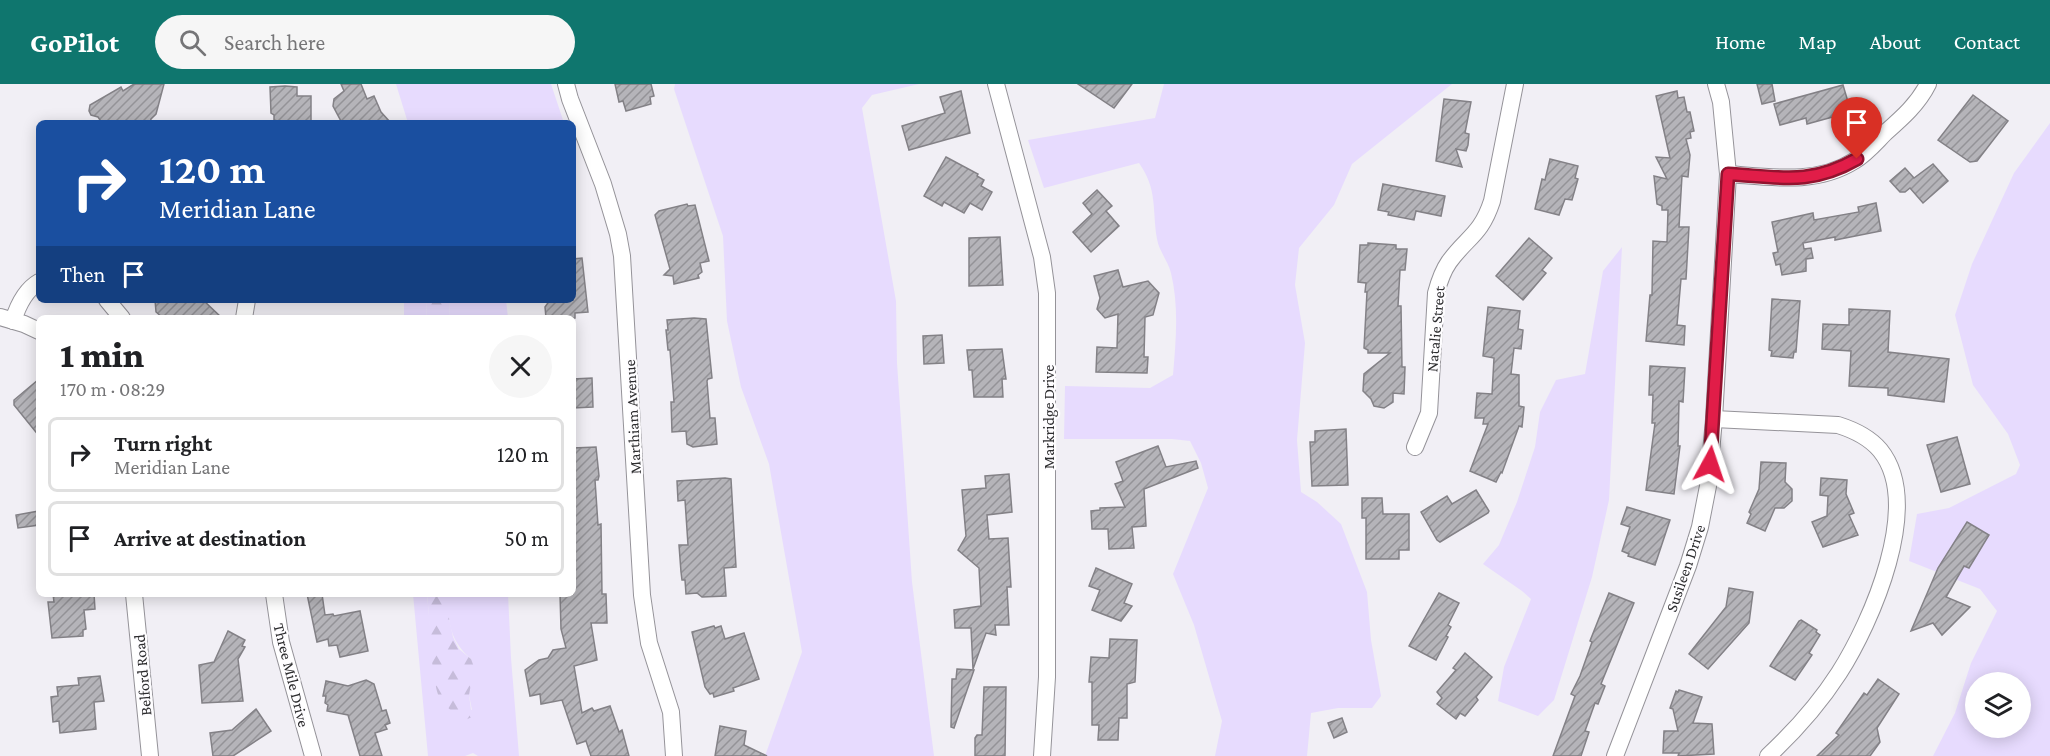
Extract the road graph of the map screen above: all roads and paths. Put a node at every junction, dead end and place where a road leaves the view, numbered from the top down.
1 (566, 84) edge
2 (996, 84) edge
3 (1515, 84) edge
4 (1716, 84) edge
5 (1928, 84) edge
6 (1728, 174) junction
7 (36, 284) edge
8 (110, 303) edge
9 (120, 315) edge
10 (7, 319) edge
11 (36, 330) edge
12 (1714, 419) junction
13 (1415, 447) dead end
14 (135, 597) edge
15 (274, 597) edge
16 (150, 756) edge
17 (313, 756) edge
18 (674, 756) edge
19 (1042, 756) edge
20 (1615, 756) edge
21 (1768, 756) edge

1 - 18 street, Marthiam Avenue
2 - 19 street, Markridge Drive
3 - 13 street, Natalie Street
4 - 6 street, Susileen Drive
5 - 6 street
6 - 12 street, Susileen Drive
7 - 10 street
8 - 9 street
10 - 11 street
12 - 20 street, Susileen Drive
12 - 21 street
14 - 16 street, Belford Road
15 - 17 street, Three Mile Drive

